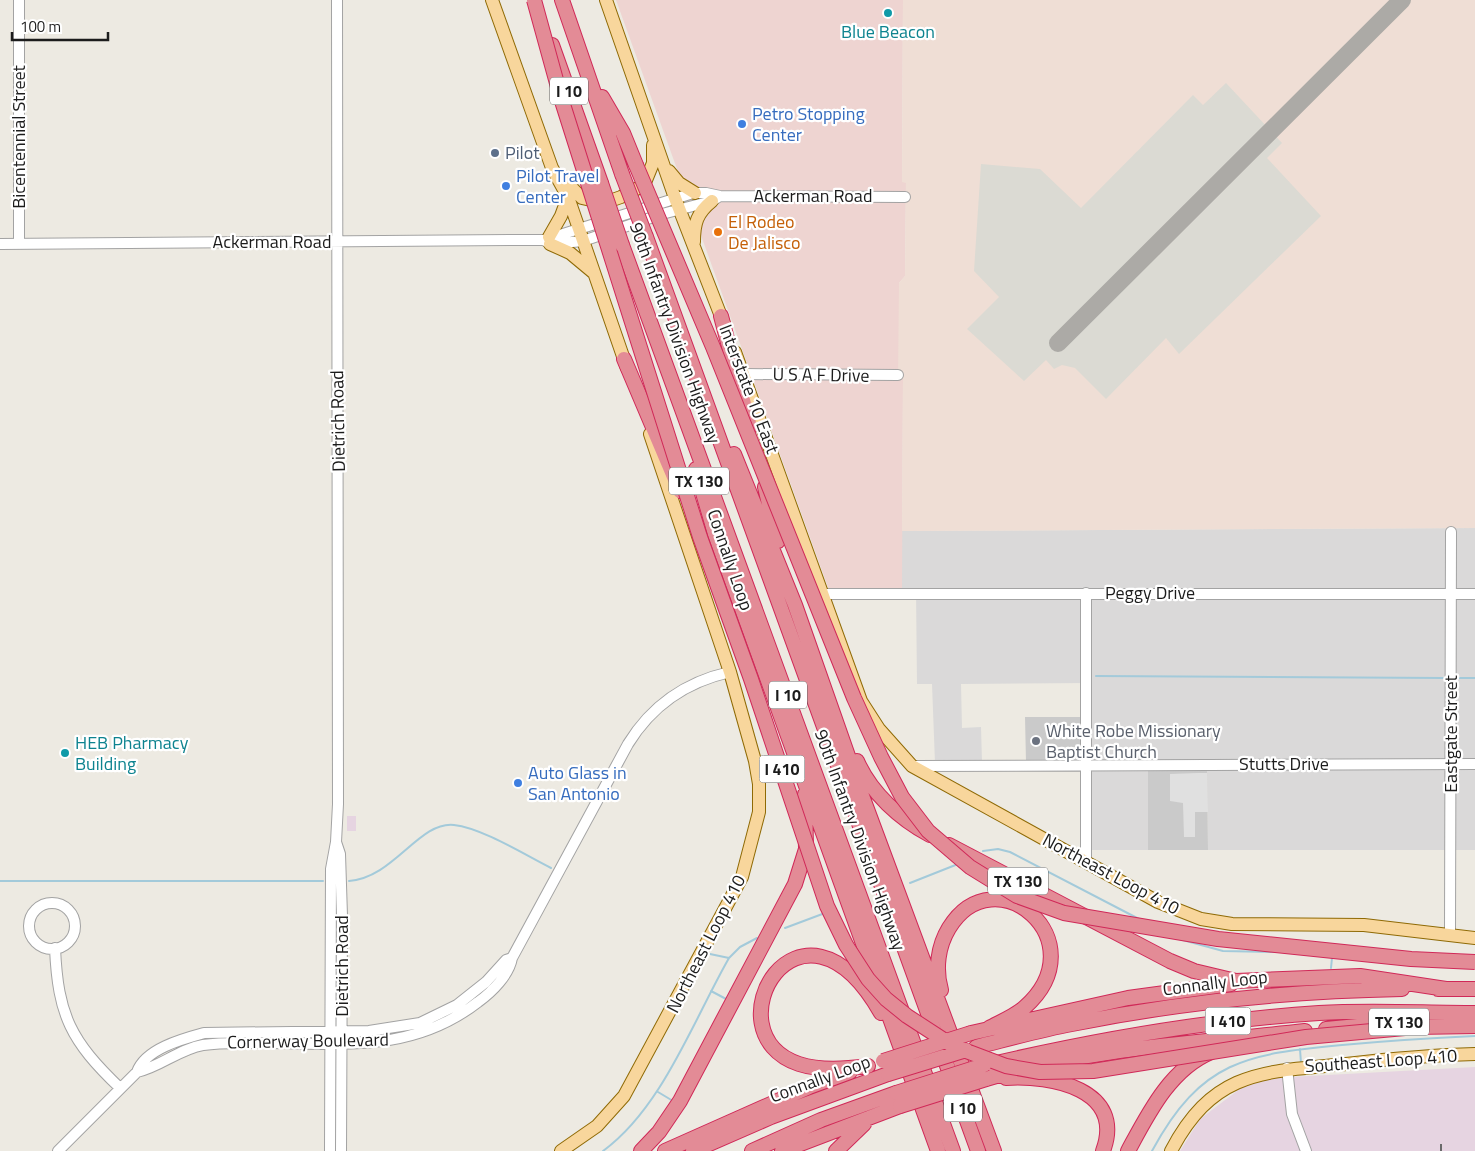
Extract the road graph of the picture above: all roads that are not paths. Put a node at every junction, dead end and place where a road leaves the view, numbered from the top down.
1 (19, 0) edge
2 (337, 0) edge
3 (492, 0) edge
4 (535, 0) edge
5 (562, 0) edge
6 (606, 0) edge
7 (583, 62) junction
8 (652, 132) junction
9 (662, 159) junction
10 (552, 168) junction
11 (695, 193) junction
12 (905, 196) dead end
13 (568, 197) junction
14 (716, 198) junction
15 (677, 204) junction
16 (581, 236) junction
17 (548, 240) junction
18 (336, 241) junction
19 (0, 244) edge
20 (19, 244) junction
21 (694, 244) junction
22 (594, 273) junction
23 (721, 316) junction
24 (649, 318) junction
25 (677, 320) junction
26 (624, 360) junction
27 (744, 374) junction
28 (898, 376) dead end
29 (1451, 532) dead end
30 (1086, 593) junction
31 (824, 594) junction
32 (1451, 594) junction
33 (1475, 594) edge
34 (796, 605) junction
35 (754, 642) junction
36 (730, 672) junction
37 (829, 698) junction
38 (1086, 764) junction
39 (1451, 764) junction
40 (1475, 764) edge
41 (912, 766) junction
42 (800, 771) junction
43 (336, 842) junction
44 (1086, 860) junction
45 (1450, 935) junction
46 (1475, 938) edge
47 (55, 948) junction
48 (512, 958) junction
49 (1475, 962) edge
50 (1269, 979) junction
51 (1475, 988) edge
52 (1446, 989) junction
53 (1475, 1013) edge
54 (1475, 1020) edge
55 (1475, 1026) edge
56 (948, 1027) junction
57 (988, 1028) junction
58 (330, 1030) junction
59 (342, 1030) junction
60 (896, 1037) junction
61 (1246, 1038) junction
62 (342, 1042) junction
63 (330, 1043) junction
64 (1475, 1054) edge
65 (868, 1066) junction
66 (1287, 1068) junction
67 (137, 1072) junction
68 (985, 1072) junction
69 (120, 1088) junction
70 (898, 1099) junction
71 (885, 1111) junction
72 (925, 1114) junction
73 (58, 1151) edge
74 (330, 1151) edge
75 (341, 1151) edge
76 (561, 1151) edge
77 (641, 1151) edge
78 (665, 1151) edge
79 (693, 1151) edge
80 (752, 1151) edge
81 (782, 1151) edge
82 (836, 1151) edge
83 (933, 1151) edge
84 (938, 1151) edge
85 (953, 1151) edge
86 (978, 1151) edge
87 (994, 1151) edge
88 (1103, 1151) edge
89 (1128, 1151) edge
90 (1171, 1151) edge
91 (1306, 1151) edge

1 - 20 street, Bicentennial Street
2 - 18 street, Dietrich Road
3 - 10 main road
4 - 24 highway, 90th Infantry Division Highway / I 10, bridge
4 - 55 highway, Connally Loop / I 410, bridge
5 - 7 highway, 90th Infantry Division Highway / I 10
6 - 8 main road, Interstate 10 East
7 - 25 highway, 90th Infantry Division Highway / I 10, bridge
7 - 49 highway, bridge
8 - 9 main road, Interstate 10 East
8 - 10 main road
9 - 11 main road
9 - 15 main road, Interstate 10 East
10 - 13 main road
11 - 14 street, Ackerman Road
11 - 15 street, Ackerman Road
12 - 14 street, Ackerman Road
13 - 16 main road
13 - 17 main road
14 - 15 street, Ackerman Road
14 - 21 main road
15 - 16 street, Ackerman Road
15 - 21 main road, Interstate 10 East
16 - 17 street, Ackerman Road
16 - 22 main road
17 - 18 street, Ackerman Road
17 - 22 main road
18 - 20 street, Ackerman Road
18 - 43 street, Dietrich Road
19 - 20 street, Ackerman Road
21 - 23 main road, Interstate 10 East
22 - 26 main road
23 - 27 main road, Interstate 10 East
23 - 34 highway
24 - 35 highway, TX 130
24 - 85 highway, 90th Infantry Division Highway / I 10
25 - 34 highway, TX 130
25 - 86 highway, 90th Infantry Division Highway / I 10
26 - 35 highway
26 - 36 main road
27 - 28 street, U S A F Drive
27 - 31 main road, Interstate 10 East
29 - 32 street, Eastgate Street
30 - 31 street, Peggy Drive
30 - 32 street, Peggy Drive
30 - 38 street
31 - 41 main road, Interstate 10 East
32 - 33 street, Peggy Drive
32 - 39 street, Eastgate Street
34 - 37 highway, TX 130
35 - 42 highway, TX 130
36 - 48 street, Cornerway Boulevard
36 - 76 main road, Northeast Loop 410
37 - 50 highway, TX 130
37 - 56 highway
38 - 39 street, Stutts Drive
38 - 41 street, Stutts Drive
38 - 44 street
39 - 40 street, Stutts Drive
39 - 45 street, Eastgate Street
41 - 44 main road, Northeast Loop 410
42 - 60 highway, TX 130
42 - 77 highway
43 - 58 street, Dietrich Road
43 - 59 street, Dietrich Road
44 - 45 main road, Northeast Loop 410
45 - 46 main road, Northeast Loop 410
47 - 47 street
47 - 69 street
48 - 59 street, Cornerway Boulevard
48 - 62 street, Cornerway Boulevard
50 - 52 highway, TX 130
50 - 57 highway
51 - 52 highway, Connally Loop / I 410
52 - 79 highway, Connally Loop / I 410, bridge
53 - 68 highway, I 410
54 - 61 highway, TX 130
56 - 57 highway
56 - 87 highway
57 - 65 highway, bridge
58 - 59 street, Cornerway Boulevard
58 - 63 street, Dietrich Road
58 - 67 street, Cornerway Boulevard
59 - 62 street, Dietrich Road
60 - 65 highway
60 - 72 highway, TX 130
61 - 68 highway, TX 130
61 - 89 highway
62 - 63 street, Cornerway Boulevard
62 - 75 street, Dietrich Road
63 - 67 street, Cornerway Boulevard
63 - 74 street, Dietrich Road
64 - 66 main road, Southeast Loop 410
65 - 78 highway
66 - 90 main road
66 - 91 street
67 - 69 street, Cornerway Boulevard
68 - 70 highway, TX 130, bridge
68 - 88 highway
69 - 73 street, Cornerway Boulevard
70 - 71 highway, TX 130
70 - 80 highway
71 - 81 highway
71 - 82 highway, TX 130
72 - 83 highway, TX 130
72 - 84 highway

